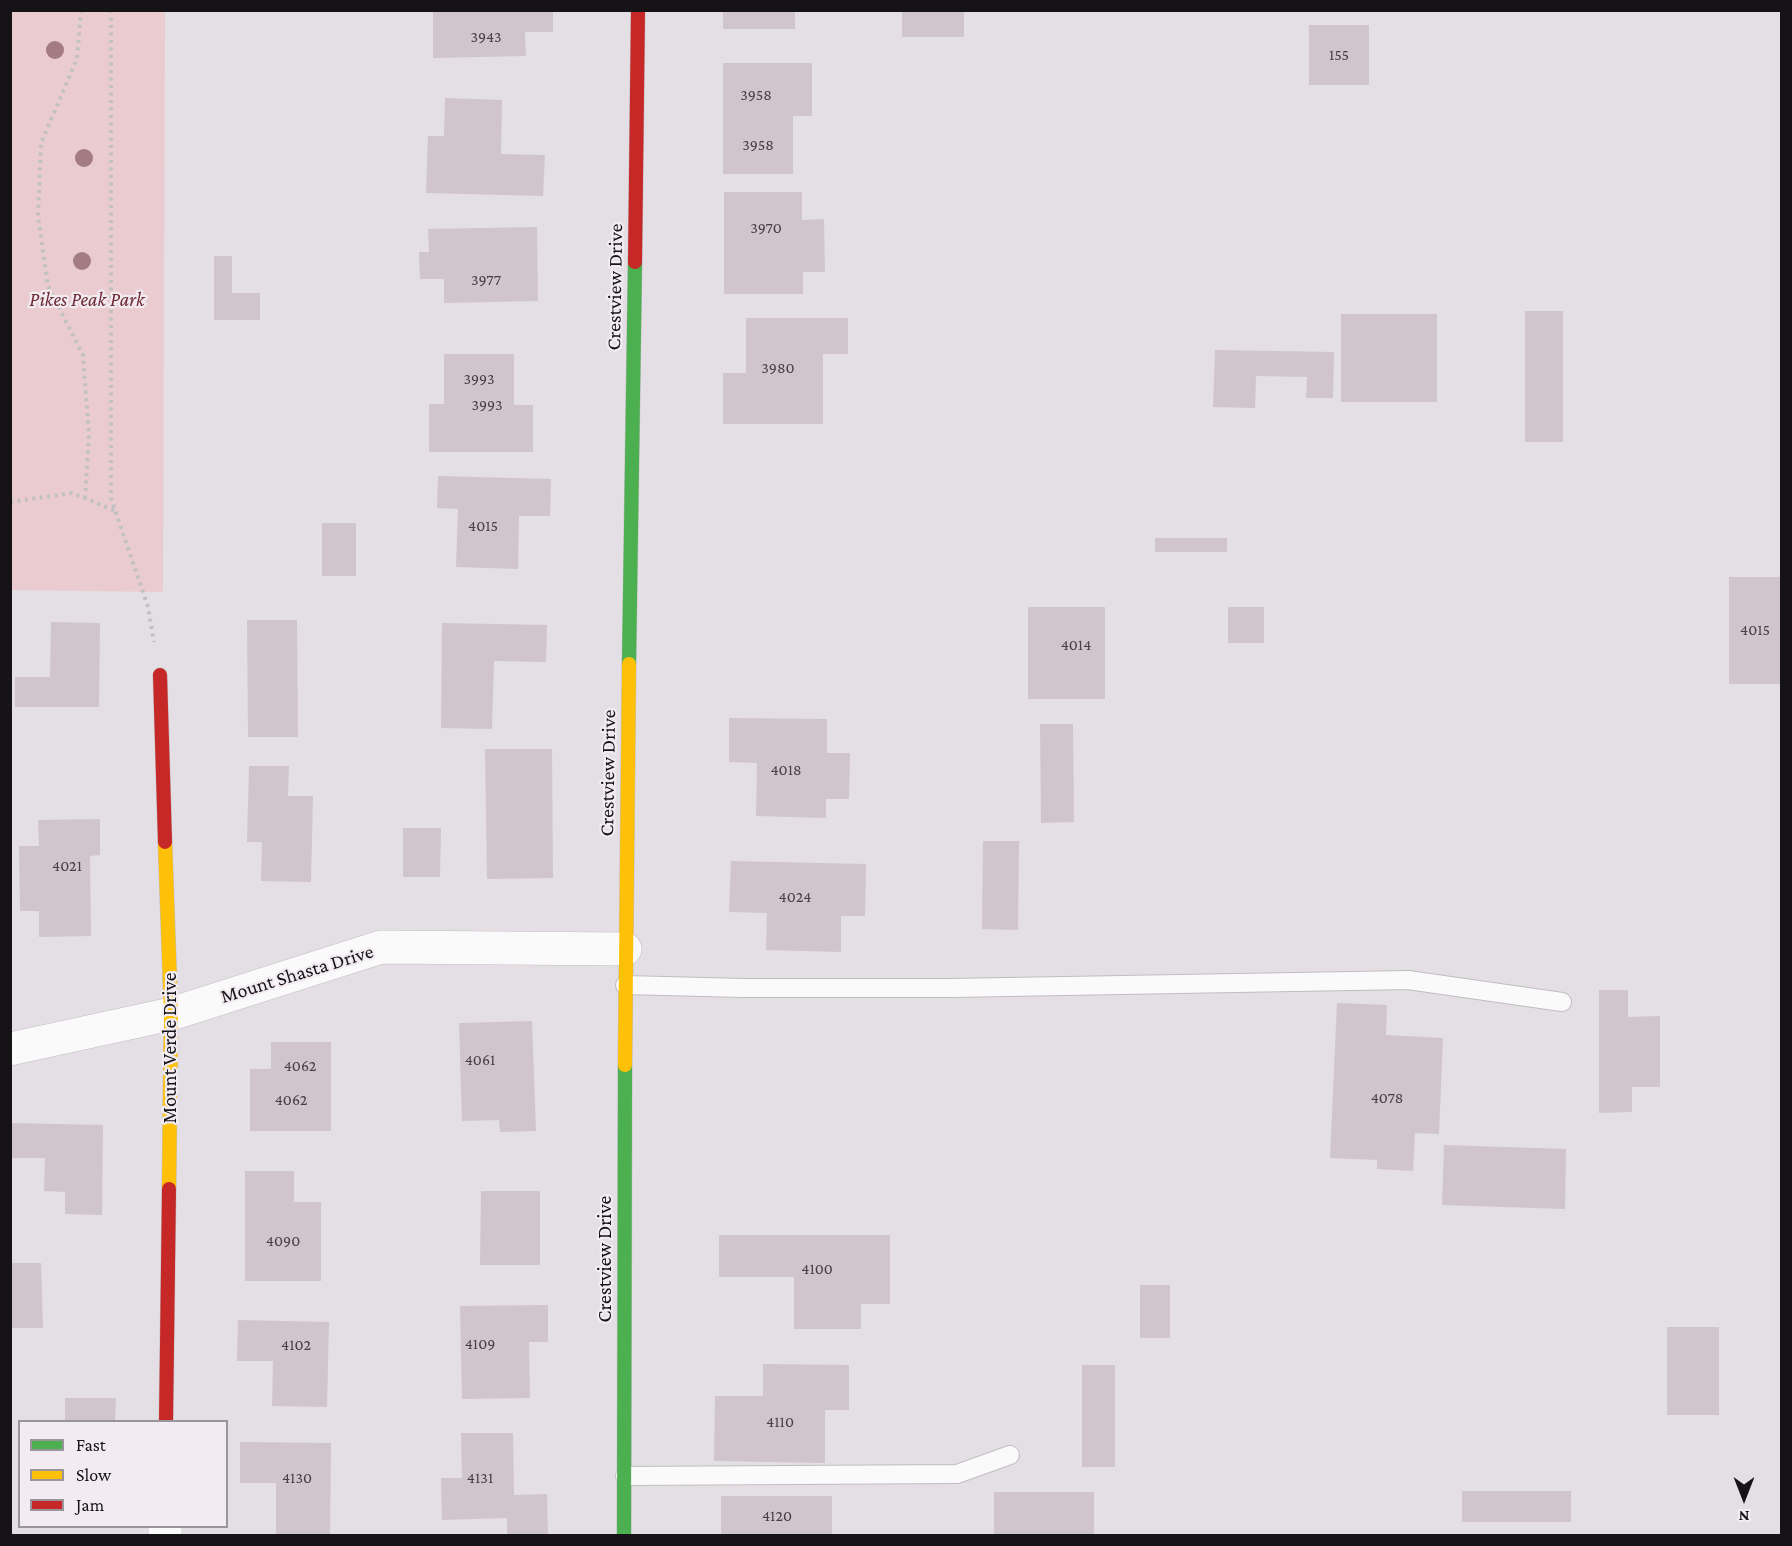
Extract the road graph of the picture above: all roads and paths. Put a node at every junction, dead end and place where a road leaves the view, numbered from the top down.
1 (81, 10) edge
2 (111, 10) edge
3 (638, 10) edge
4 (84, 499) junction
5 (10, 502) edge
6 (116, 511) junction
7 (160, 675) joint
8 (626, 949) junction
9 (626, 985) junction
10 (1562, 1002) dead end
11 (171, 1014) junction
12 (10, 1049) edge
13 (166, 1420) edge
14 (1010, 1455) dead end
15 (625, 1476) junction
16 (624, 1536) edge

1 - 4 path
2 - 6 path
3 - 8 street, Crestview Drive
4 - 5 path
4 - 6 path
6 - 7 path
7 - 11 street, Mount Verde Drive
8 - 9 street, Crestview Drive
8 - 11 street, Mount Shasta Drive
9 - 10 lane
9 - 15 street, Crestview Drive
11 - 12 street, Mount Shasta Drive
11 - 13 street, Mount Verde Drive
14 - 15 lane
15 - 16 street, Crestview Drive

